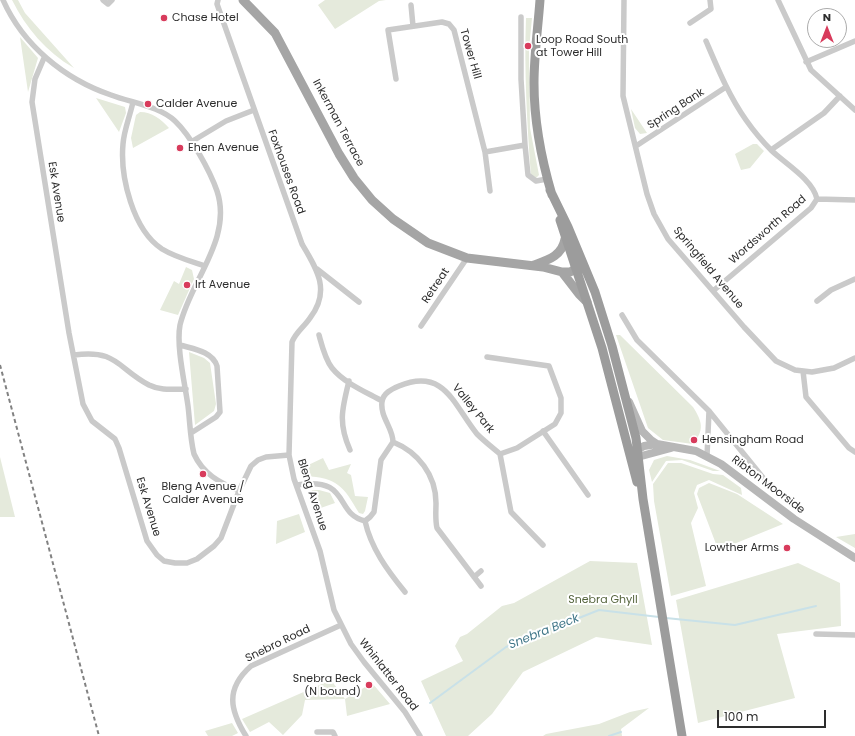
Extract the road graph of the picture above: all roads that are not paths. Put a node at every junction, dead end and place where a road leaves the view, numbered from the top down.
1 (3, 0) edge
2 (218, 0) edge
3 (243, 0) edge
4 (540, 0) edge
5 (624, 0) edge
6 (710, 0) edge
7 (778, 0) edge
8 (411, 5) dead end
9 (521, 17) dead end
10 (690, 23) dead end
11 (413, 26) junction
12 (706, 41) dead end
13 (855, 41) edge
14 (44, 58) junction
15 (806, 62) junction
16 (396, 79) dead end
17 (726, 87) junction
18 (840, 96) junction
19 (133, 102) junction
20 (254, 110) junction
21 (855, 110) edge
22 (191, 142) junction
23 (525, 146) junction
24 (636, 146) junction
25 (771, 150) junction
26 (485, 152) junction
27 (547, 179) junction
28 (550, 190) junction
29 (490, 191) dead end
30 (817, 199) junction
31 (855, 200) edge
32 (565, 239) junction
33 (579, 254) junction
34 (468, 258) junction
35 (205, 266) junction
36 (530, 266) junction
37 (543, 267) junction
38 (317, 269) junction
39 (575, 269) junction
40 (562, 272) junction
41 (588, 275) junction
42 (855, 279) edge
43 (713, 291) junction
44 (817, 301) dead end
45 (359, 302) dead end
46 (587, 302) junction
47 (622, 315) dead end
48 (421, 326) dead end
49 (319, 336) dead end
50 (292, 342) joint
51 (180, 345) junction
52 (74, 355) junction
53 (487, 357) dead end
54 (855, 358) edge
55 (803, 371) junction
56 (349, 381) junction
57 (622, 385) junction
58 (186, 389) junction
59 (382, 401) junction
60 (709, 411) junction
61 (543, 431) junction
62 (191, 433) junction
63 (393, 442) junction
64 (657, 444) junction
65 (673, 447) junction
66 (350, 450) dead end
67 (855, 452) edge
68 (500, 454) junction
69 (636, 454) junction
70 (289, 455) junction
71 (707, 456) junction
72 (297, 485) junction
73 (773, 490) dead end
74 (239, 491) junction
75 (588, 495) dead end
76 (365, 521) junction
77 (543, 545) dead end
78 (855, 558) edge
79 (481, 571) dead end
80 (474, 577) junction
81 (481, 586) dead end
82 (405, 592) dead end
83 (341, 625) junction
84 (816, 634) dead end
85 (855, 635) edge
86 (317, 732) dead end
87 (246, 736) edge
88 (335, 736) edge
89 (420, 736) edge
90 (682, 736) edge

1 - 14 street
2 - 20 street, Foxhouses Road
3 - 34 main road, Inkerman Terrace
4 - 27 highway
5 - 24 street, Springfield Avenue
6 - 10 street
7 - 15 street
8 - 11 street
9 - 23 street
11 - 16 street, Tower Hill
11 - 26 street, Tower Hill
12 - 17 street
13 - 15 street
14 - 19 street
14 - 52 street, Esk Avenue
15 - 18 street
17 - 24 street, Spring Bank
17 - 25 street
18 - 21 street
18 - 25 street
19 - 22 street
19 - 35 street
20 - 22 street
20 - 38 street, Foxhouses Road
22 - 35 street
23 - 26 street
23 - 27 street
24 - 43 street, Springfield Avenue
25 - 30 street
26 - 29 street, Tower Hill
27 - 28 highway
28 - 32 highway
28 - 33 highway
30 - 31 street
30 - 43 street, Wordsworth Road
32 - 36 main road
32 - 39 highway
33 - 39 main road
33 - 41 highway
34 - 36 main road, Inkerman Terrace
34 - 48 street, Retreat
35 - 51 street
36 - 37 main road, Inkerman Terrace
37 - 39 main road
37 - 40 main road, Inkerman Terrace
38 - 45 street
38 - 50 street, Foxhouses Road
39 - 40 main road, Inkerman Terrace
39 - 41 main road
39 - 46 highway
40 - 46 main road
41 - 57 highway
42 - 44 street
43 - 55 street, Springfield Avenue
46 - 69 highway
47 - 60 street
49 - 56 street
50 - 70 street, Bleng Avenue
51 - 58 street
51 - 62 street
52 - 58 street
52 - 74 street, Esk Avenue
53 - 61 street
54 - 55 street, Springfield Avenue
55 - 67 street
56 - 59 street
56 - 66 street
57 - 64 main road
57 - 69 highway
58 - 62 street
59 - 63 street
59 - 68 street, Valley Park
60 - 71 street
60 - 73 street
61 - 68 street
61 - 75 street
62 - 74 street
63 - 76 street
63 - 80 street
64 - 65 main road, Ribton Moorside
64 - 69 main road
65 - 69 main road
65 - 71 main road, Ribton Moorside
68 - 77 street
69 - 90 highway
70 - 72 street, Bleng Avenue
70 - 74 street, Esk Avenue
71 - 78 main road, Ribton Moorside
72 - 76 street
72 - 83 street, Bleng Avenue
76 - 82 street
79 - 80 street
80 - 81 street
83 - 87 street, Snebro Road
83 - 89 street, Whinlatter Road
84 - 85 street
86 - 88 street

